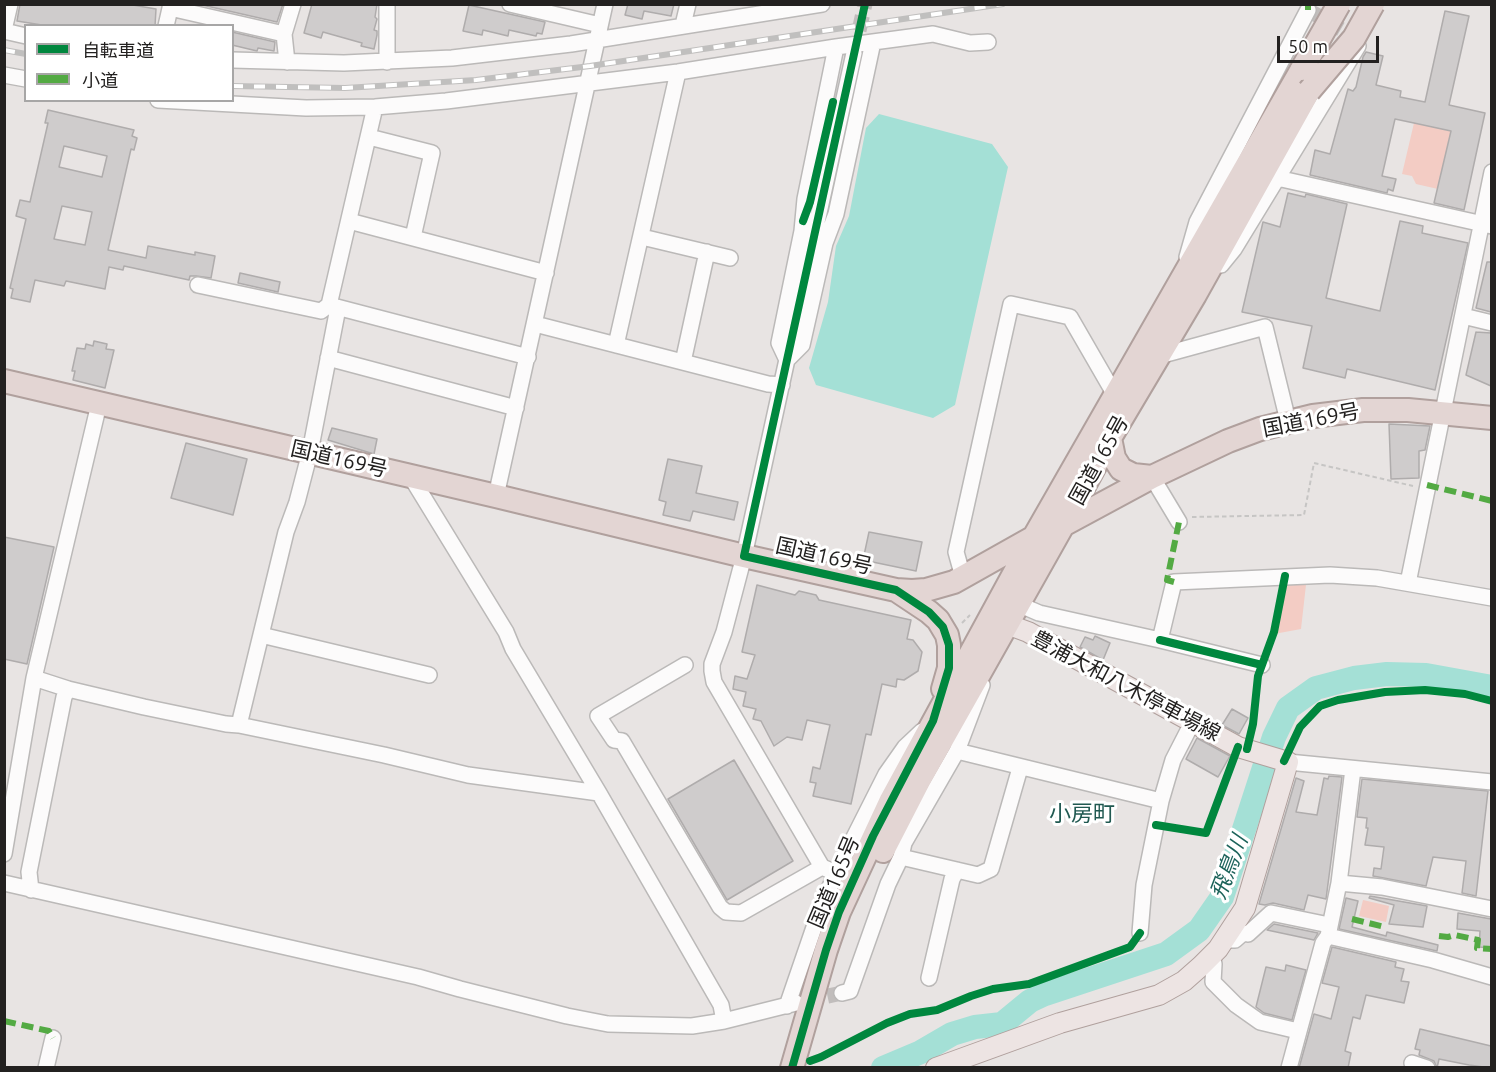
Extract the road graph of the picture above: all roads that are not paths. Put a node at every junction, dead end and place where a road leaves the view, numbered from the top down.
1 (10, 4) edge
2 (293, 4) edge
3 (387, 4) edge
4 (605, 4) edge
5 (688, 4) edge
6 (822, 4) edge
7 (1339, 4) edge
8 (1360, 4) edge
9 (1373, 4) edge
10 (1381, 4) edge
11 (510, 5) edge
12 (171, 6) edge
13 (1318, 7) edge
14 (775, 8) edge
15 (560, 10) edge
16 (220, 12) edge
17 (166, 24) edge
18 (683, 25) junction
19 (4, 30) edge
20 (598, 32) junction
21 (284, 34) junction
22 (24, 35) edge
23 (873, 42) junction
24 (988, 42) dead end
25 (836, 47) junction
26 (854, 53) tunnel mouth
27 (234, 60) edge
28 (286, 62) junction
29 (387, 62) junction
30 (678, 72) junction
31 (4, 75) edge
32 (24, 80) edge
33 (1301, 82) junction
34 (586, 84) junction
35 (195, 102) edge
36 (375, 107) junction
37 (369, 137) junction
38 (1491, 172) edge
39 (1277, 178) junction
40 (349, 221) junction
41 (1486, 225) edge
42 (413, 237) junction
43 (642, 237) junction
44 (707, 252) junction
45 (730, 258) dead end
46 (546, 273) junction
47 (198, 285) dead end
48 (1187, 290) junction
49 (334, 307) junction
50 (1462, 316) junction
51 (1491, 323) edge
52 (536, 324) junction
53 (616, 345) junction
54 (1159, 356) junction
55 (528, 357) junction
56 (328, 358) junction
57 (787, 360) junction
58 (683, 362) junction
59 (4, 381) edge
60 (782, 385) junction
61 (1115, 395) junction
62 (99, 404) junction
63 (516, 408) junction
64 (1443, 414) junction
65 (1491, 418) edge
66 (1288, 421) junction
67 (1110, 438) junction
68 (310, 452) junction
69 (411, 477) junction
70 (1152, 477) junction
71 (496, 496) junction
72 (1183, 519) road end
73 (1063, 525) junction
74 (1034, 537) junction
75 (744, 556) junction
76 (963, 577) junction
77 (1408, 583) junction
78 (896, 590) junction
79 (1491, 598) edge
80 (1018, 604) junction
81 (998, 621) junction
82 (261, 635) junction
83 (1160, 640) junction
84 (986, 662) junction
85 (685, 665) dead end
86 (1262, 665) dead end
87 (429, 675) dead end
88 (34, 678) junction
89 (68, 689) junction
90 (933, 721) junction
91 (1193, 721) junction
92 (239, 724) junction
93 (957, 752) junction
94 (1285, 761) junction
95 (1020, 768) junction
96 (1353, 769) junction
97 (1491, 782) edge
98 (599, 793) junction
99 (1161, 801) junction
100 (4, 854) edge
101 (901, 856) junction
102 (829, 870) junction
103 (957, 870) junction
104 (4, 883) edge
105 (1339, 883) junction
106 (31, 890) junction
107 (1491, 909) edge
108 (1328, 930) junction
109 (1140, 933) dead end
110 (1224, 940) junction
111 (1212, 956) junction
112 (1491, 977) edge
113 (929, 978) dead end
114 (1184, 981) junction
115 (1214, 982) junction
116 (842, 993) tunnel mouth
117 (724, 1021) junction
118 (1298, 1031) junction
119 (53, 1038) dead end
120 (803, 1067) edge
121 (46, 1068) edge
122 (936, 1068) edge
123 (1289, 1068) edge

1 - 19 street
2 - 21 street
3 - 29 street
4 - 20 street
5 - 18 street
6 - 14 street
7 - 33 highway, bridge
8 - 33 highway, bridge
9 - 33 highway, 国道165号, bridge
10 - 39 street
11 - 15 street
12 - 16 street
12 - 17 street
13 - 33 highway, 国道165号, bridge
13 - 48 street
14 - 18 street
15 - 20 street
16 - 21 street
18 - 20 street
19 - 22 street
20 - 29 street
20 - 34 street
21 - 28 street
23 - 24 street
23 - 25 street
23 - 57 street
25 - 30 street
25 - 57 street
26 - 57 street
27 - 28 street
28 - 29 street
30 - 34 street
30 - 43 street
31 - 32 street
33 - 48 highway, 国道165号
34 - 36 street
34 - 46 street
35 - 36 street
36 - 37 street
37 - 40 street
37 - 42 street
38 - 41 street
39 - 41 street
39 - 48 street
40 - 42 street
40 - 49 street
41 - 50 street
42 - 46 street
43 - 44 street
43 - 53 street
44 - 45 street
44 - 58 street
46 - 52 street
47 - 49 street
48 - 54 highway, 国道165号
48 - 61 highway, 国道165号
49 - 55 street
49 - 56 street
50 - 51 street
50 - 64 street
52 - 53 street
52 - 55 street
53 - 58 street
54 - 66 street
54 - 67 highway, 国道165号
55 - 63 street
56 - 63 street
56 - 68 street
57 - 60 street
58 - 60 street
59 - 62 highway, 国道169号
60 - 75 street
61 - 74 highway, 国道165号
61 - 76 street
62 - 68 highway, 国道169号
62 - 88 street
63 - 71 street
64 - 65 highway, 国道169号
64 - 66 highway, 国道169号
64 - 77 street
66 - 70 highway, 国道169号
67 - 70 highway
67 - 73 highway, 国道165号
68 - 69 highway, 国道169号
68 - 82 street
69 - 71 highway, 国道169号
69 - 98 street
70 - 72 street
70 - 73 highway, 国道169号
71 - 75 highway, 国道169号
73 - 74 highway, 国道169号
73 - 80 highway, 国道165号
74 - 76 highway, 国道169号
74 - 81 highway, 国道165号
75 - 78 highway, 国道169号
75 - 102 street
76 - 78 highway, 国道169号
77 - 79 street
77 - 83 street
78 - 90 highway
80 - 81 highway, 国道165号
80 - 83 street
81 - 84 highway, 国道165号
81 - 90 highway, 国道165号
81 - 91 main road, 豊浦大和八木停車場線
82 - 87 street
82 - 92 street
83 - 86 street
84 - 93 street
84 - 120 highway, 国道165号
85 - 102 street
88 - 89 street
88 - 100 street
89 - 92 street
89 - 106 street
90 - 102 street
90 - 120 highway, 国道165号
91 - 94 main road, 豊浦大和八木停車場線
91 - 99 street
92 - 98 street
93 - 95 street
93 - 101 street
94 - 96 street
94 - 110 main road
95 - 99 street
95 - 103 street
96 - 97 street
96 - 105 street
98 - 117 street
99 - 109 street
101 - 103 street
101 - 116 street
102 - 117 street
103 - 113 street
104 - 106 street
105 - 107 street
105 - 108 street
106 - 117 street
108 - 110 street
108 - 112 street
108 - 118 street
110 - 111 main road
111 - 114 main road
111 - 115 street
114 - 115 street
114 - 122 main road
115 - 118 street
118 - 123 street
119 - 121 street

